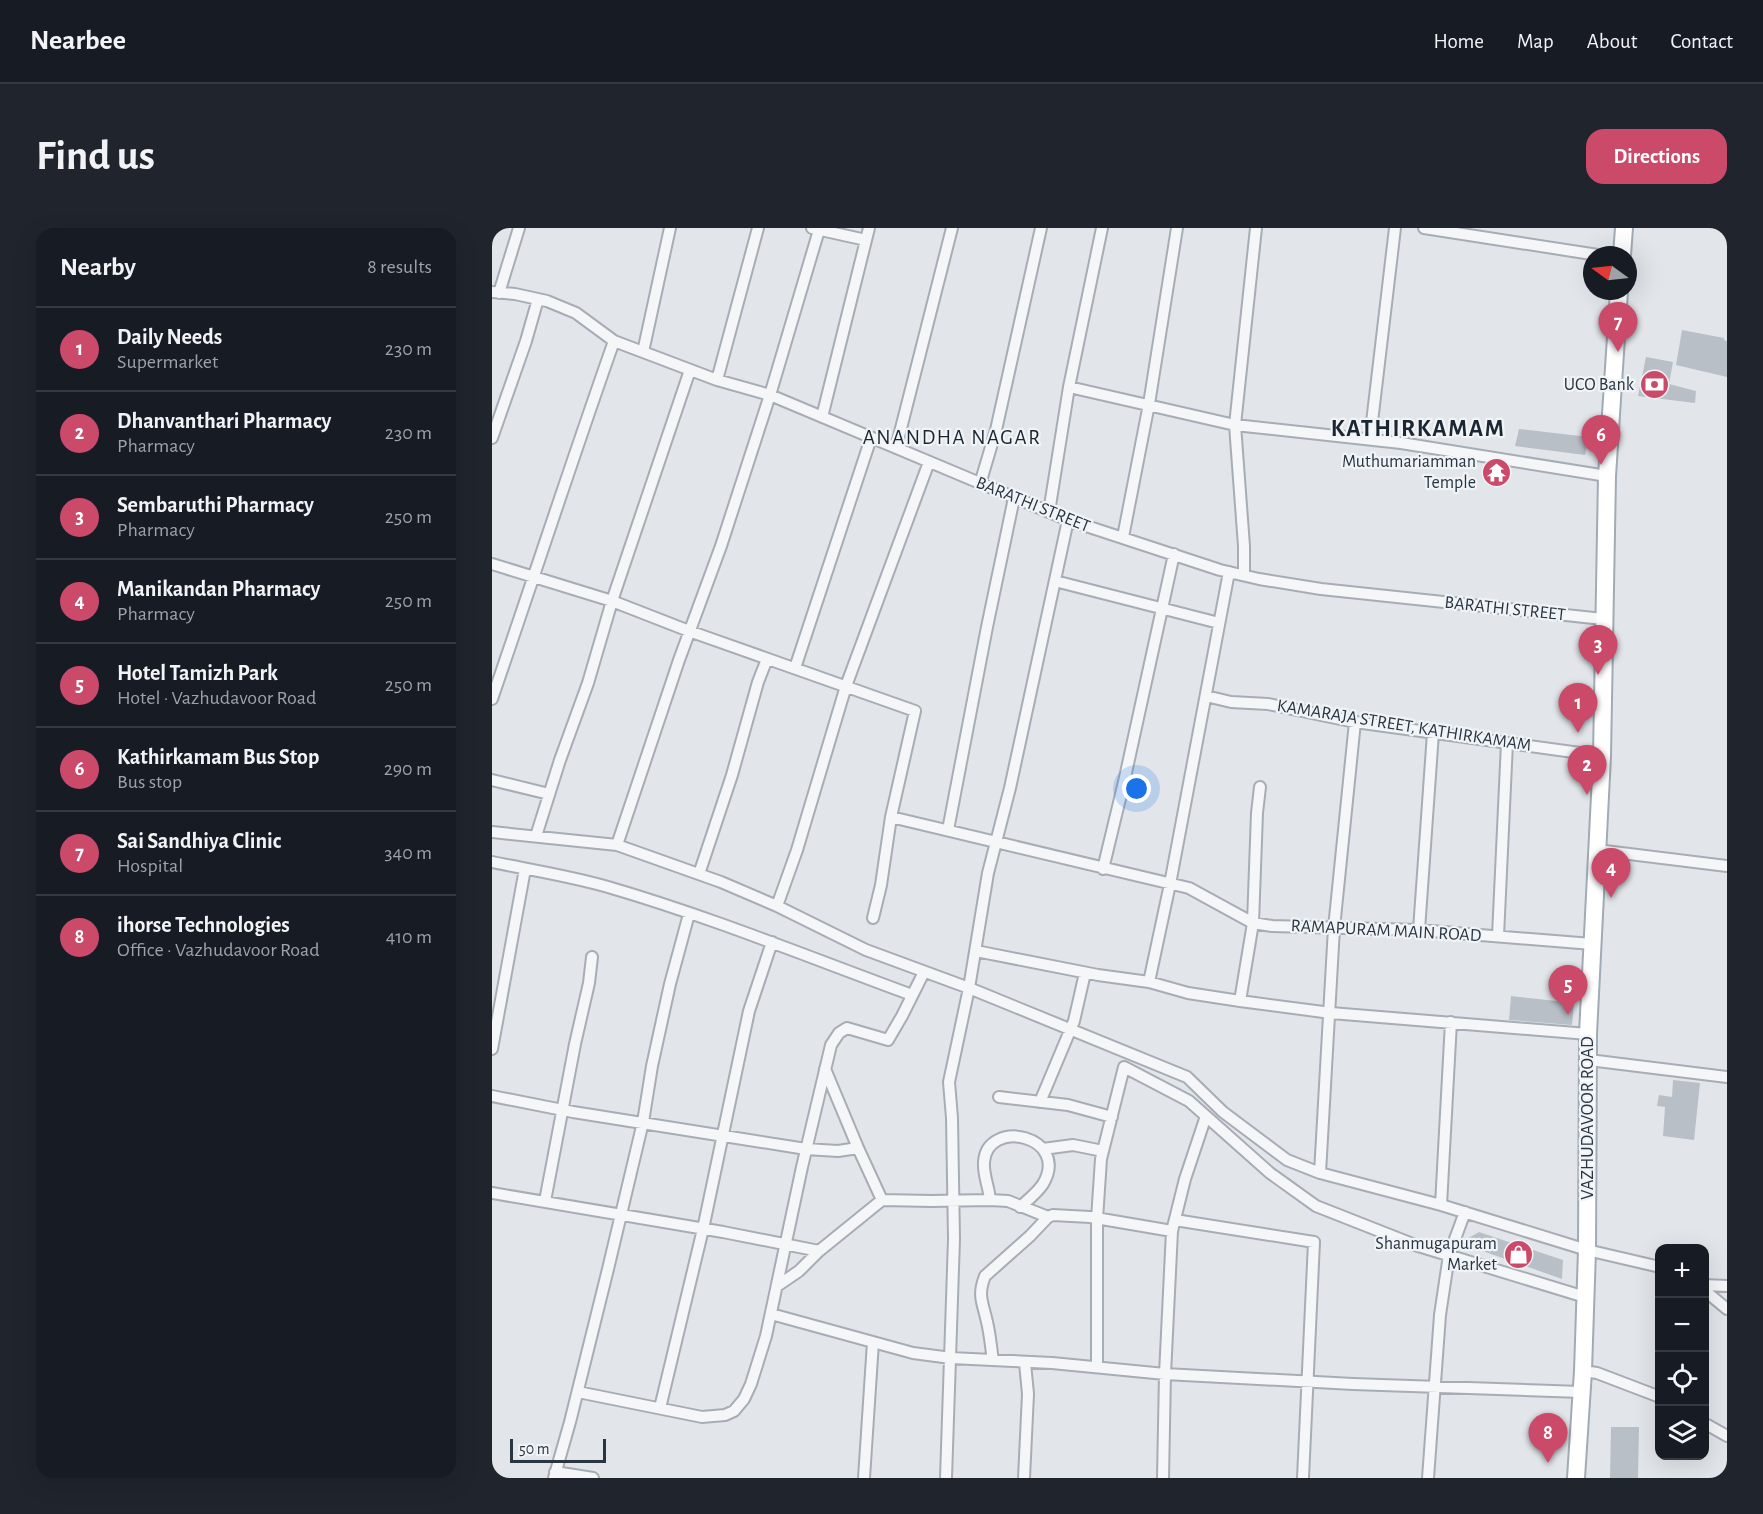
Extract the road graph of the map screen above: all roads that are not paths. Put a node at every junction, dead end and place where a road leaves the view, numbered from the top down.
1 (519, 228) edge
2 (670, 228) edge
3 (758, 228) edge
4 (869, 228) edge
5 (952, 228) edge
6 (1041, 228) edge
7 (1102, 228) edge
8 (1177, 228) edge
9 (1256, 228) edge
10 (1395, 228) edge
11 (1424, 228) edge
12 (1624, 228) edge
13 (815, 229) edge
14 (866, 240) junction
15 (1623, 246) edge
16 (1583, 253) edge
17 (496, 292) edge
18 (538, 299) junction
19 (1618, 300) edge
20 (614, 341) junction
21 (644, 352) junction
22 (690, 370) junction
23 (717, 380) junction
24 (1069, 387) junction
25 (771, 395) junction
26 (1149, 404) junction
27 (822, 417) junction
28 (1235, 425) junction
29 (492, 438) edge
30 (871, 438) junction
31 (1370, 439) junction
32 (896, 448) junction
33 (929, 462) junction
34 (1607, 476) junction
35 (980, 484) junction
36 (1014, 498) junction
37 (1049, 513) junction
38 (1068, 520) junction
39 (1123, 537) junction
40 (1174, 554) junction
41 (492, 564) edge
42 (1229, 572) junction
43 (1244, 575) junction
44 (533, 577) junction
45 (1055, 582) junction
46 (612, 601) junction
47 (1162, 608) junction
48 (1603, 619) junction
49 (1220, 623) junction
50 (689, 631) junction
51 (767, 659) junction
52 (795, 668) junction
53 (846, 686) junction
54 (1206, 696) junction
55 (492, 699) edge
56 (1355, 722) junction
57 (1433, 733) junction
58 (1507, 743) junction
59 (1602, 756) junction
60 (492, 780) edge
61 (1260, 787) dead end
62 (549, 794) junction
63 (891, 817) junction
64 (948, 831) junction
65 (492, 832) edge
66 (536, 836) junction
67 (995, 843) junction
68 (617, 845) junction
69 (1597, 850) junction
70 (492, 862) edge
71 (1727, 866) edge
72 (525, 869) junction
73 (1102, 869) junction
74 (699, 874) junction
75 (1170, 884) junction
76 (777, 906) junction
77 (689, 914) junction
78 (873, 918) dead end
79 (1253, 923) junction
80 (1334, 928) junction
81 (1419, 930) junction
82 (1498, 936) junction
83 (772, 942) junction
84 (1592, 944) junction
85 (976, 951) junction
86 (592, 957) dead end
87 (924, 972) junction
88 (1085, 973) junction
89 (1149, 982) junction
90 (969, 988) junction
91 (912, 995) junction
92 (1240, 1001) junction
93 (1331, 1013) junction
94 (1451, 1022) junction
95 (1070, 1030) junction
96 (1588, 1034) junction
97 (492, 1049) edge
98 (1589, 1060) junction
99 (825, 1068) junction
100 (1727, 1077) edge
101 (492, 1096) edge
102 (999, 1097) dead end
103 (1040, 1102) junction
104 (562, 1109) junction
105 (1206, 1116) junction
106 (1112, 1117) junction
107 (643, 1122) junction
108 (723, 1135) junction
109 (858, 1148) junction
110 (806, 1149) junction
111 (1043, 1149) junction
112 (1103, 1151) junction
113 (1320, 1173) junction
114 (492, 1193) edge
115 (882, 1200) junction
116 (954, 1200) junction
117 (990, 1200) junction
118 (545, 1201) junction
119 (1441, 1205) junction
120 (1020, 1207) junction
121 (1465, 1212) junction
122 (621, 1215) junction
123 (1048, 1217) junction
124 (1097, 1219) junction
125 (1174, 1226) junction
126 (703, 1229) junction
127 (785, 1244) junction
128 (1587, 1250) junction
129 (819, 1251) junction
130 (1449, 1255) junction
131 (1655, 1266) edge
132 (1709, 1285) edge
133 (777, 1286) junction
134 (1727, 1286) edge
135 (1709, 1294) edge
136 (1585, 1297) junction
137 (1727, 1309) edge
138 (771, 1314) junction
139 (873, 1342) junction
140 (951, 1358) junction
141 (993, 1360) junction
142 (1025, 1363) junction
143 (1097, 1367) junction
144 (1583, 1371) junction
145 (1165, 1374) junction
146 (1306, 1382) junction
147 (1433, 1387) junction
148 (578, 1392) junction
149 (1581, 1392) junction
150 (1655, 1395) edge
151 (660, 1408) junction
152 (1709, 1426) edge
153 (1727, 1436) edge
154 (554, 1475) edge
155 (593, 1478) edge
156 (864, 1478) edge
157 (946, 1478) edge
158 (1024, 1478) edge
159 (1163, 1478) edge
160 (1304, 1478) edge
161 (1428, 1478) edge
162 (1576, 1478) edge

1 - 17 street
2 - 21 street
3 - 23 street
4 - 14 street
5 - 32 street
6 - 35 street
7 - 24 street
8 - 26 street
9 - 28 street
10 - 31 street
11 - 16 street
12 - 15 main road
13 - 14 street
13 - 25 street
14 - 27 street
17 - 18 street, BARATHI STREET
18 - 20 street, BARATHI STREET
18 - 29 street
19 - 34 main road, VAZHUDAVOOR ROAD
20 - 21 street, BARATHI STREET
20 - 44 street
21 - 22 street, BARATHI STREET
22 - 23 street, BARATHI STREET
22 - 46 street
23 - 25 street, BARATHI STREET
24 - 26 street
24 - 37 street
25 - 27 street, BARATHI STREET
25 - 50 street
26 - 28 street
26 - 39 street
27 - 30 street, BARATHI STREET
28 - 31 street
28 - 43 street
30 - 32 street, BARATHI STREET
30 - 52 street
31 - 34 street
32 - 33 street, BARATHI STREET
33 - 35 street, BARATHI STREET
33 - 53 street
34 - 48 main road, VAZHUDAVOOR ROAD
35 - 36 street, BARATHI STREET
36 - 37 street, BARATHI STREET
36 - 64 street
37 - 38 street, BARATHI STREET
38 - 39 street, BARATHI STREET
38 - 45 street
39 - 40 street, BARATHI STREET
40 - 42 street, BARATHI STREET
40 - 47 street
41 - 44 street
42 - 43 street, BARATHI STREET
42 - 49 street
43 - 48 street, BARATHI STREET
44 - 46 street
44 - 55 street
45 - 47 street
45 - 67 street
46 - 50 street
46 - 62 street
47 - 49 street
47 - 73 street
48 - 59 main road, VAZHUDAVOOR ROAD
49 - 54 street
50 - 51 street
50 - 68 street
51 - 52 street
51 - 74 street
52 - 53 street
53 - 63 street
53 - 76 street
54 - 56 street, KAMARAJA STREET, KATHIRKAMAM
54 - 75 street
56 - 57 street, KAMARAJA STREET, KATHIRKAMAM
56 - 80 street
57 - 58 street, KAMARAJA STREET, KATHIRKAMAM
57 - 81 street
58 - 59 street, KAMARAJA STREET, KATHIRKAMAM
58 - 82 street
59 - 69 main road, VAZHUDAVOOR ROAD
60 - 62 street
61 - 79 street
62 - 66 street
63 - 64 street, RAMAPURAM MAIN ROAD
63 - 78 street
64 - 67 street, RAMAPURAM MAIN ROAD
65 - 66 street
66 - 68 street
67 - 73 street, RAMAPURAM MAIN ROAD
67 - 85 street
68 - 74 street
69 - 71 street
69 - 84 main road, VAZHUDAVOOR ROAD
70 - 72 street
72 - 77 street
72 - 97 street
73 - 75 street, RAMAPURAM MAIN ROAD
74 - 76 street
75 - 79 street, RAMAPURAM MAIN ROAD
75 - 89 street
76 - 87 street
77 - 83 street
77 - 107 street
79 - 80 street, RAMAPURAM MAIN ROAD
79 - 92 street
80 - 81 street, RAMAPURAM MAIN ROAD
80 - 93 street
81 - 82 street, RAMAPURAM MAIN ROAD
82 - 84 street, RAMAPURAM MAIN ROAD
83 - 91 street
83 - 108 street
84 - 96 main road, VAZHUDAVOOR ROAD
85 - 88 street
85 - 90 street
86 - 104 street
87 - 90 street
87 - 91 street
88 - 89 street
88 - 95 street
89 - 92 street
90 - 95 street
90 - 116 street
91 - 99 street
92 - 93 street
93 - 94 street
93 - 113 street
94 - 96 street
94 - 119 street
95 - 103 street
95 - 113 street
96 - 98 main road, VAZHUDAVOOR ROAD
98 - 100 street
98 - 128 main road, VAZHUDAVOOR ROAD
99 - 109 street
99 - 110 street
101 - 104 street
102 - 103 street
103 - 106 street
104 - 107 street
104 - 118 street
105 - 106 street
105 - 125 street
105 - 130 street
106 - 112 street
107 - 108 street
107 - 122 street
108 - 110 street
108 - 126 street
109 - 110 street
109 - 115 street
110 - 127 street
111 - 112 street
111 - 117 street
111 - 120 street
112 - 124 street
113 - 119 street
114 - 118 street
115 - 116 street
115 - 129 street
116 - 117 street
116 - 140 street
117 - 120 street
118 - 122 street
119 - 121 street
120 - 123 street
121 - 128 street
121 - 130 street
122 - 126 street
122 - 148 street
123 - 124 street
123 - 141 street
124 - 125 street
124 - 143 street
125 - 145 street
125 - 146 street
126 - 127 street
126 - 151 street
127 - 129 street
127 - 133 street
128 - 131 street
128 - 136 main road, VAZHUDAVOOR ROAD
129 - 133 street
130 - 136 street
130 - 147 street
132 - 134 street
133 - 138 street
135 - 137 street
136 - 144 main road, VAZHUDAVOOR ROAD
138 - 139 street
138 - 151 street
139 - 140 street
139 - 156 street
140 - 141 street
140 - 157 street
141 - 142 street
142 - 143 street
142 - 158 street
143 - 145 street
144 - 149 main road, VAZHUDAVOOR ROAD
144 - 150 street
145 - 146 street
145 - 159 street
146 - 147 street
146 - 160 street
147 - 149 street
147 - 161 street
148 - 151 street
148 - 154 street
149 - 162 main road, VAZHUDAVOOR ROAD
152 - 153 street
154 - 155 street

